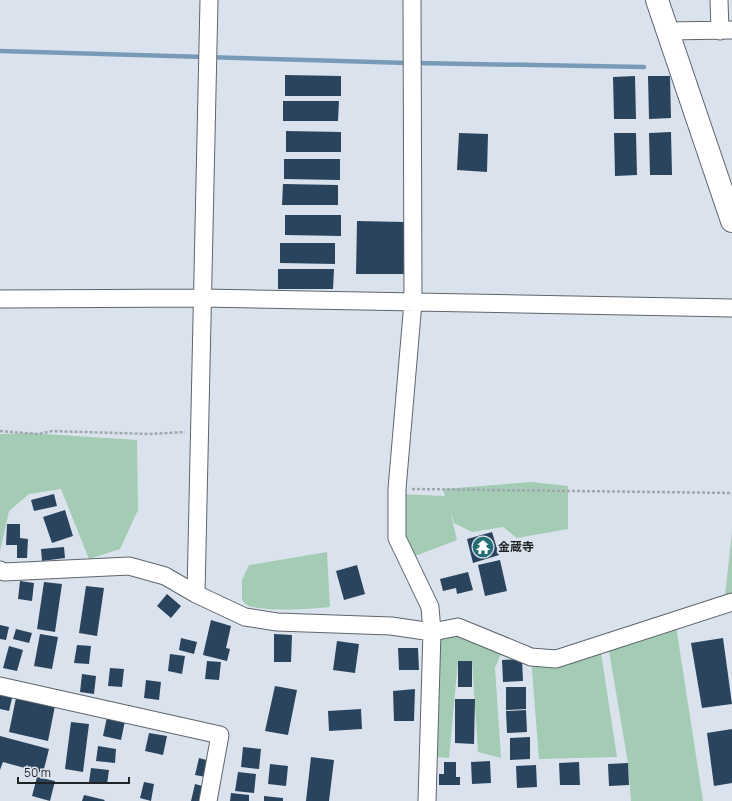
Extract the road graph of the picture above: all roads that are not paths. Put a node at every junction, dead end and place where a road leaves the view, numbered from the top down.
1 (209, 0) edge
2 (412, 0) edge
3 (657, 0) edge
4 (719, 0) edge
5 (668, 31) junction
6 (726, 31) edge
7 (730, 212) edge
8 (203, 298) junction
9 (0, 299) edge
10 (413, 302) junction
11 (732, 308) edge
12 (1, 575) edge
13 (196, 594) junction
14 (732, 602) edge
15 (432, 632) junction
16 (0, 686) edge
17 (208, 801) edge
18 (427, 801) edge

1 - 8 street
2 - 10 street
3 - 5 street
4 - 6 street
5 - 6 street
5 - 7 street
8 - 9 street
8 - 10 street
8 - 13 street
10 - 11 street
10 - 15 street
12 - 13 street
13 - 15 street
14 - 15 street
15 - 18 street
16 - 17 street

